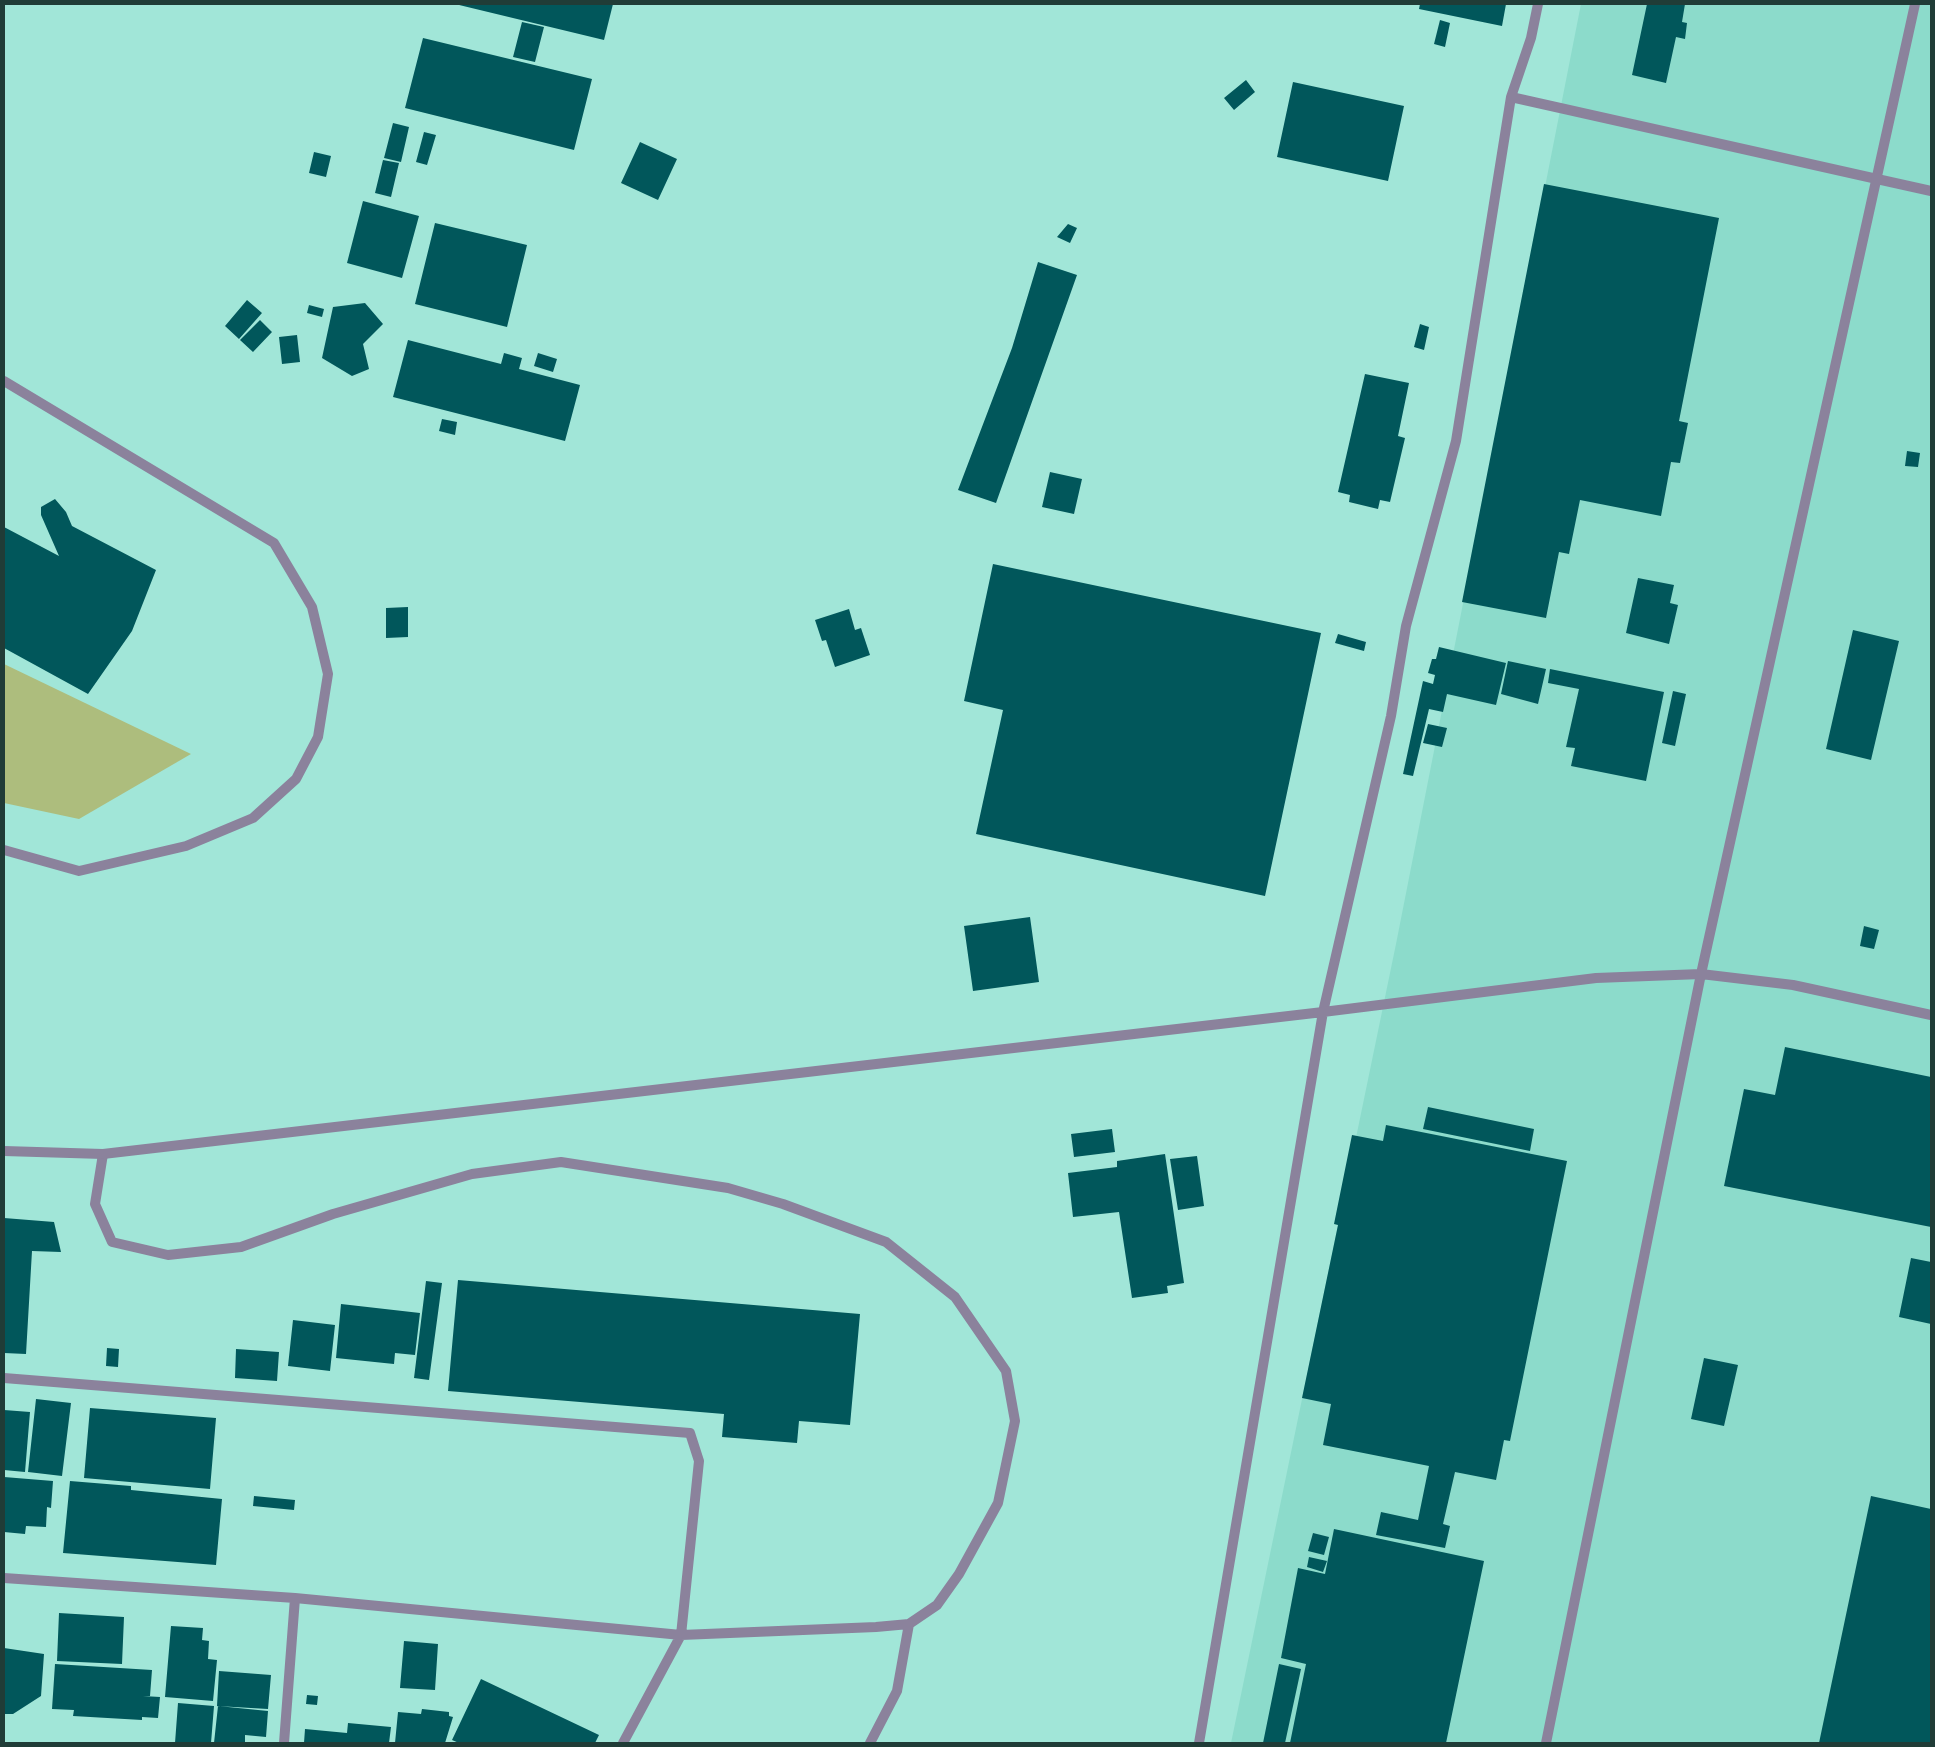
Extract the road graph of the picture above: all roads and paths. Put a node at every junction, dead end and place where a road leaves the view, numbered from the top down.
1 (1538, 4) edge
2 (1915, 4) edge
3 (1511, 97) junction
4 (1877, 180) junction
5 (1931, 191) edge
6 (4, 382) edge
7 (4, 850) edge
8 (1701, 974) junction
9 (1323, 1012) junction
10 (1931, 1015) edge
11 (4, 1151) edge
12 (103, 1154) junction
13 (4, 1378) edge
14 (4, 1578) edge
15 (296, 1598) junction
16 (910, 1624) junction
17 (681, 1635) junction
18 (284, 1743) edge
19 (623, 1743) edge
20 (870, 1743) edge
21 (1199, 1743) edge
22 (1546, 1743) edge

1 - 3 street
2 - 4 street
3 - 4 street
3 - 9 street
4 - 5 street
4 - 8 street
6 - 7 street
8 - 9 street
8 - 10 street
8 - 22 street
9 - 12 street
9 - 21 street
11 - 12 street
12 - 16 street
13 - 17 street
14 - 15 street
15 - 17 street
15 - 18 street
16 - 17 street
16 - 20 street
17 - 19 street

